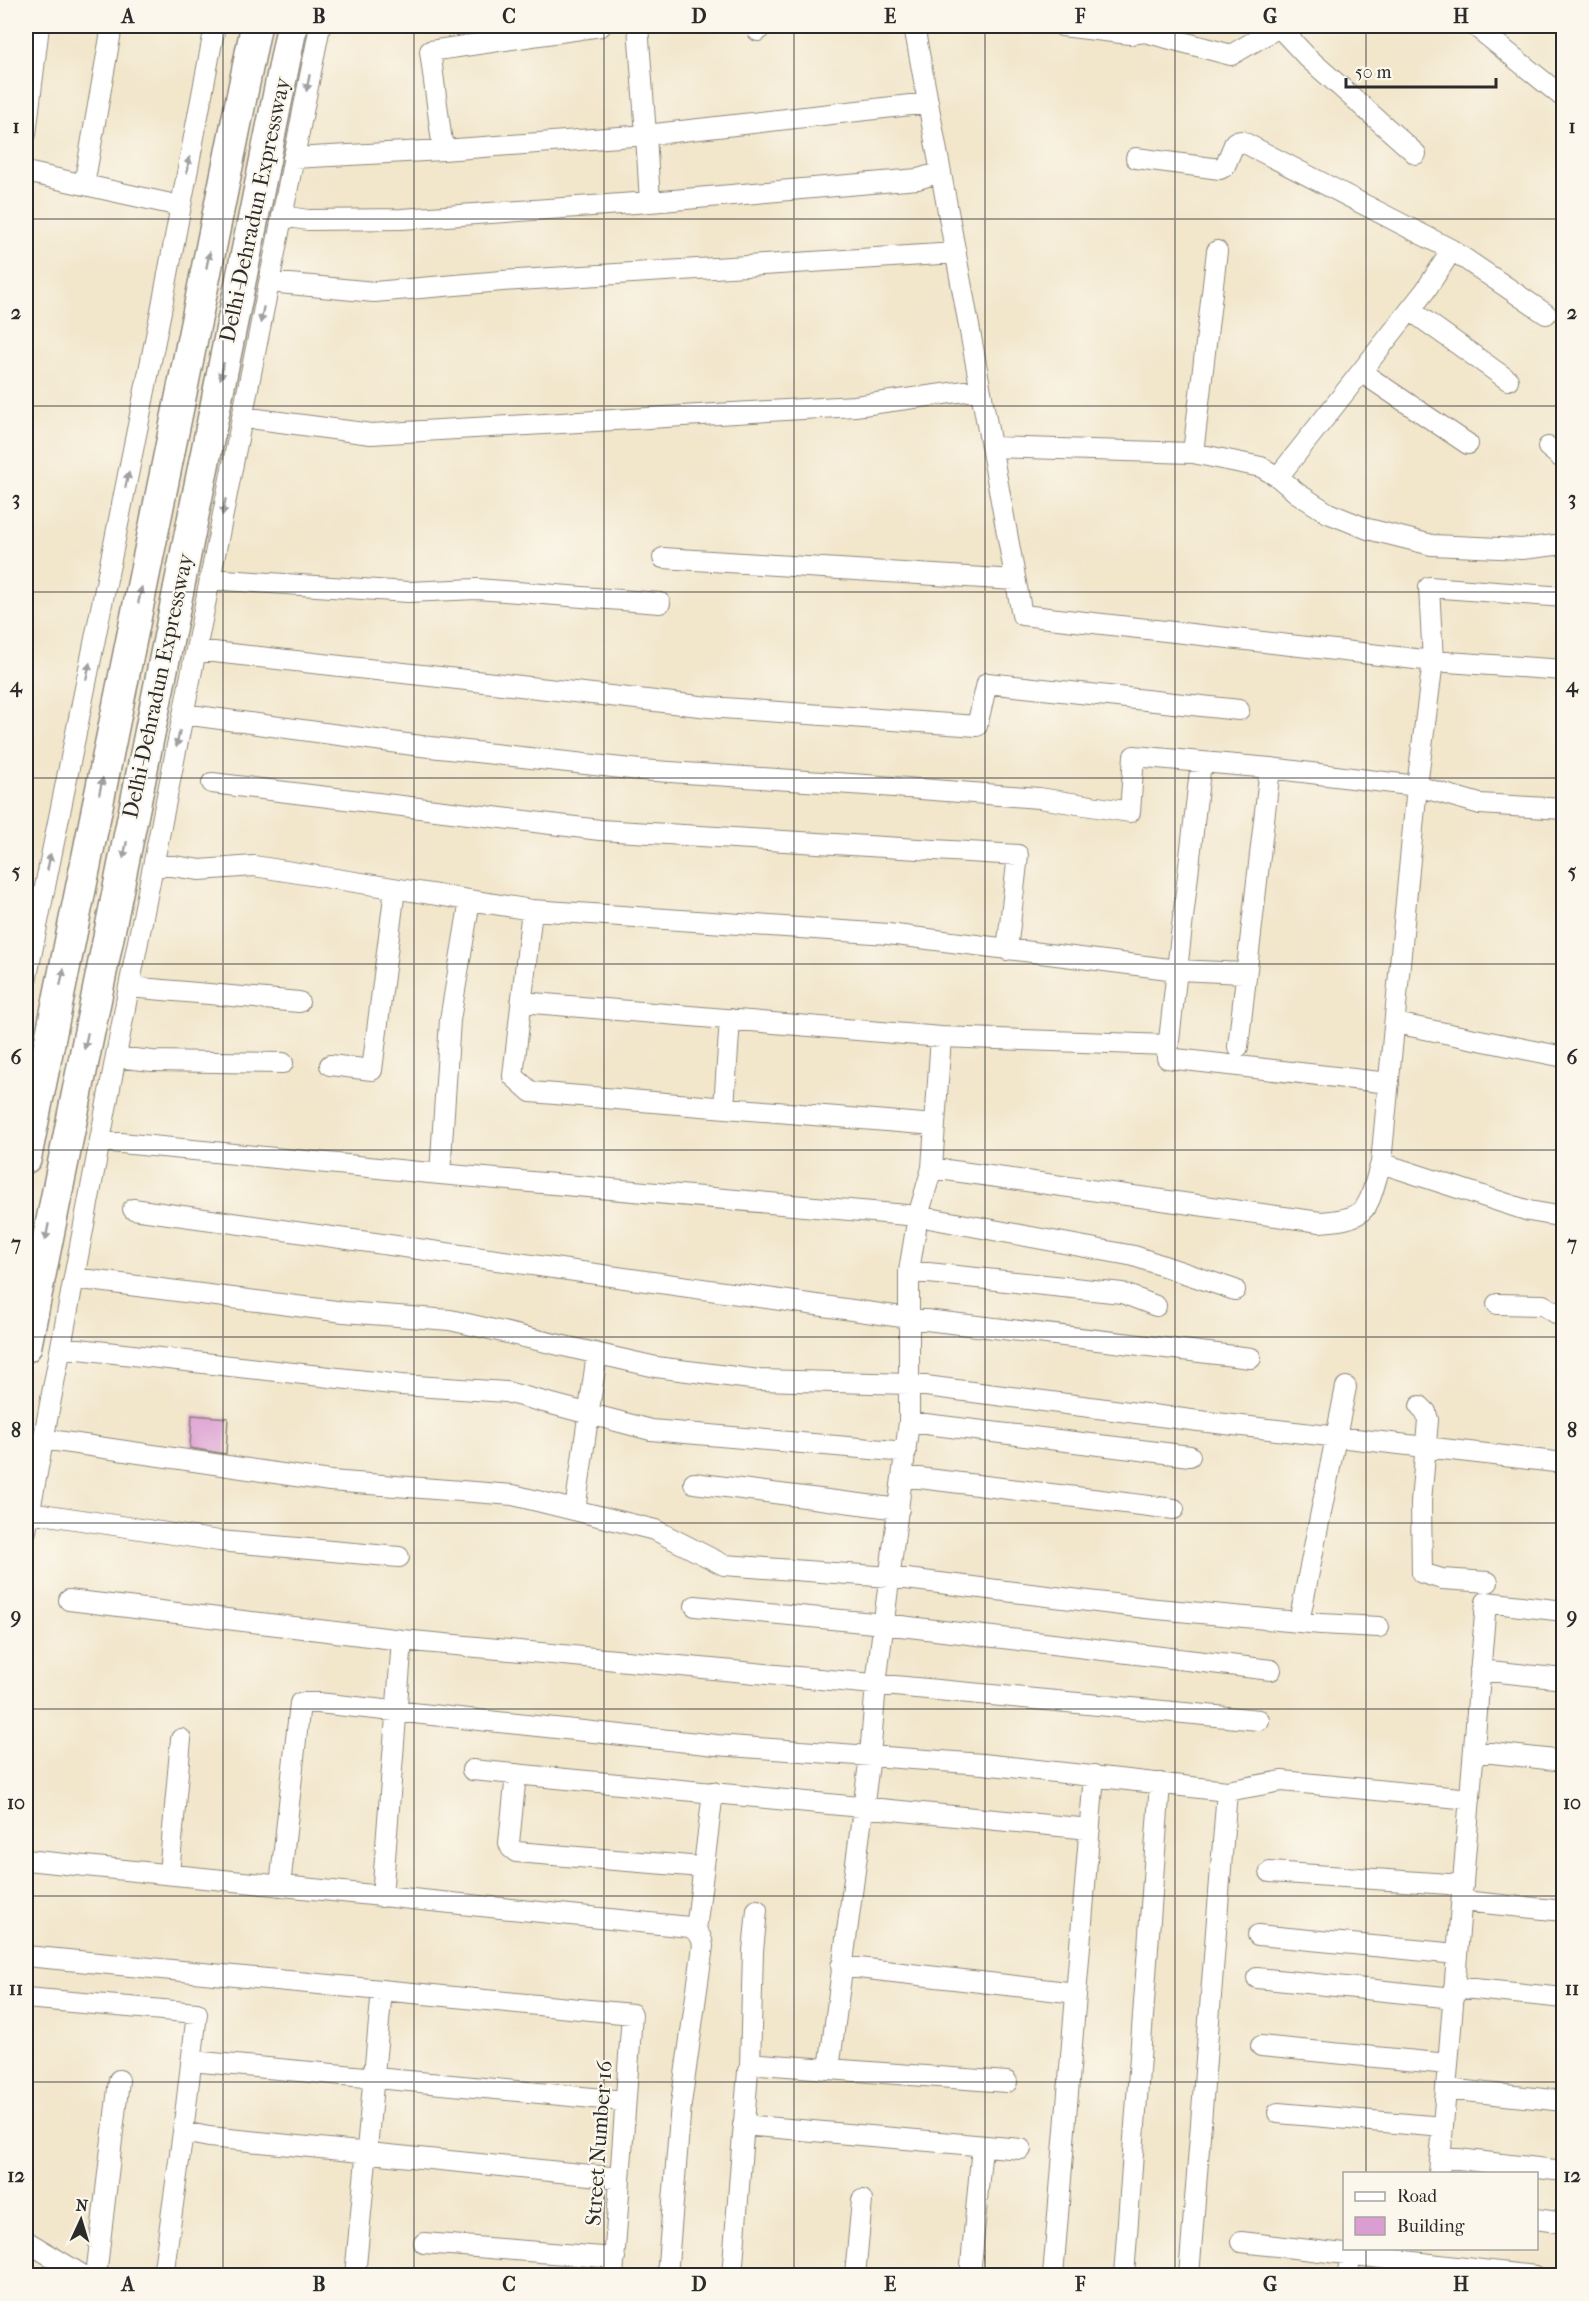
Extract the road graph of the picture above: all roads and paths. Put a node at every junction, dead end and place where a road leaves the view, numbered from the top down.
1 (39, 26) edge
2 (112, 26) edge
3 (215, 26) edge
4 (256, 26) edge
5 (292, 26) edge
6 (320, 26) edge
7 (600, 26) edge
8 (638, 26) edge
9 (914, 26) edge
10 (1062, 26) edge
11 (1475, 26) edge
12 (1149, 29) edge
13 (1563, 98) edge
14 (928, 103) junction
15 (26, 134) edge
16 (646, 135) junction
17 (443, 150) junction
18 (1416, 154) dead end
19 (293, 158) junction
20 (1136, 158) dead end
21 (941, 171) junction
22 (26, 172) edge
23 (84, 185) junction
24 (650, 202) junction
25 (180, 206) junction
26 (282, 216) junction
27 (1452, 250) junction
28 (1217, 251) dead end
29 (956, 253) junction
30 (269, 282) junction
31 (1410, 310) junction
32 (1546, 314) dead end
33 (1361, 372) junction
34 (1508, 380) dead end
35 (980, 389) junction
36 (242, 417) junction
37 (1468, 444) dead end
38 (991, 447) junction
39 (1548, 447) dead end
40 (1193, 453) junction
41 (1563, 460) edge
42 (1278, 477) junction
43 (1563, 544) edge
44 (663, 558) dead end
45 (210, 579) junction
46 (1015, 580) junction
47 (1563, 597) edge
48 (660, 603) dead end
49 (196, 650) junction
50 (1433, 661) junction
51 (1563, 670) edge
52 (1239, 710) dead end
53 (183, 714) junction
54 (1201, 762) junction
55 (1270, 768) junction
56 (212, 783) dead end
57 (1417, 786) junction
58 (1563, 809) edge
59 (163, 866) junction
60 (395, 889) junction
61 (470, 900) junction
62 (532, 910) junction
63 (1007, 950) junction
64 (1177, 970) junction
65 (1245, 973) junction
66 (26, 981) edge
67 (129, 987) junction
68 (299, 1002) dead end
69 (521, 1002) junction
70 (730, 1019) junction
71 (1395, 1023) junction
72 (941, 1036) junction
73 (1168, 1046) junction
74 (1238, 1047) dead end
75 (116, 1057) junction
76 (1563, 1057) edge
77 (283, 1063) dead end
78 (330, 1065) dead end
79 (1389, 1083) junction
80 (724, 1107) junction
81 (935, 1125) junction
82 (100, 1141) junction
83 (26, 1158) edge
84 (1381, 1163) junction
85 (932, 1168) junction
86 (440, 1174) junction
87 (133, 1209) dead end
88 (918, 1216) junction
89 (1563, 1217) edge
90 (909, 1271) junction
91 (93, 1280) junction
92 (1235, 1290) dead end
93 (1497, 1304) dead end
94 (1156, 1306) dead end
95 (909, 1318) junction
96 (1563, 1318) edge
97 (26, 1347) edge
98 (79, 1349) junction
99 (597, 1354) junction
100 (1251, 1358) dead end
101 (910, 1384) junction
102 (1346, 1387) dead end
103 (1420, 1406) dead end
104 (589, 1413) junction
105 (909, 1422) junction
106 (1336, 1437) junction
107 (53, 1441) junction
108 (1426, 1448) junction
109 (906, 1452) junction
110 (1190, 1456) dead end
111 (1563, 1463) edge
112 (903, 1476) junction
113 (693, 1483) dead end
114 (899, 1509) junction
115 (1174, 1509) dead end
116 (575, 1510) junction
117 (46, 1514) junction
118 (26, 1531) edge
119 (399, 1557) dead end
120 (890, 1577) junction
121 (1488, 1582) dead end
122 (69, 1600) dead end
123 (695, 1606) dead end
124 (1563, 1611) edge
125 (1299, 1622) junction
126 (884, 1624) junction
127 (1379, 1627) dead end
128 (402, 1640) junction
129 (1271, 1670) dead end
130 (1480, 1670) junction
131 (1563, 1679) edge
132 (876, 1684) junction
133 (398, 1711) junction
134 (1259, 1720) dead end
135 (181, 1739) dead end
136 (1473, 1751) junction
137 (870, 1756) junction
138 (1563, 1761) edge
139 (472, 1770) dead end
140 (516, 1774) junction
141 (1094, 1775) junction
142 (1160, 1783) junction
143 (1227, 1791) junction
144 (713, 1792) junction
145 (1470, 1799) junction
146 (862, 1807) junction
147 (1090, 1829) junction
148 (26, 1860) edge
149 (702, 1867) junction
150 (1270, 1872) dead end
151 (169, 1875) junction
152 (280, 1886) junction
153 (1462, 1893) junction
154 (382, 1897) junction
155 (757, 1910) dead end
156 (1563, 1911) edge
157 (696, 1930) junction
158 (1258, 1935) dead end
159 (1457, 1954) junction
160 (26, 1956) edge
161 (841, 1966) junction
162 (1257, 1978) dead end
163 (382, 1990) junction
164 (1454, 1992) junction
165 (1076, 1994) junction
166 (26, 1998) edge
167 (1563, 1998) edge
168 (1262, 2046) dead end
169 (191, 2061) junction
170 (1448, 2064) junction
171 (750, 2067) junction
172 (829, 2069) junction
173 (374, 2077) junction
174 (119, 2080) dead end
175 (1007, 2082) dead end
176 (1446, 2090) junction
177 (625, 2101) junction
178 (1563, 2102) edge
179 (1278, 2113) dead end
180 (743, 2126) junction
181 (1443, 2127) junction
182 (183, 2132) junction
183 (982, 2146) junction
184 (1021, 2149) dead end
185 (368, 2154) junction
186 (1440, 2165) edge
187 (1563, 2170) edge
188 (620, 2178) junction
189 (862, 2200) dead end
190 (1538, 2219) edge
191 (1563, 2223) edge
192 (26, 2241) edge
193 (424, 2242) dead end
194 (1241, 2242) dead end
195 (1350, 2254) junction
196 (1432, 2263) edge
197 (614, 2267) edge
198 (84, 2276) edge
199 (96, 2276) edge
200 (163, 2276) edge
201 (355, 2276) edge
202 (667, 2276) edge
203 (732, 2276) edge
204 (855, 2276) edge
205 (970, 2276) edge
206 (1053, 2276) edge
207 (1124, 2276) edge
208 (1189, 2276) edge
209 (1348, 2276) edge
210 (1535, 2276) edge

1 - 15 street
2 - 23 street
25 -> 3 street
83 -> 4 highway, Delhi-Dehradun Expressway
5 -> 97 highway, Delhi-Dehradun Expressway
6 -> 19 street
7 - 17 street
8 - 16 street
9 - 14 street
10 - 12 street
11 - 13 street
12 - 18 street
14 - 16 street
14 - 21 street
16 - 17 street
16 - 24 street
17 - 19 street
19 - 26 street
20 - 27 street
21 - 24 street
21 - 29 street
22 - 23 street
23 - 25 street
24 - 26 street
66 -> 25 street
26 - 30 street
27 - 31 street
27 - 32 street
28 - 40 street
29 - 30 street
29 - 35 street
30 -> 36 street
31 - 33 street
31 - 34 street
33 - 37 street
33 - 42 street
35 - 36 street
35 - 38 street
36 -> 45 street
38 - 40 street
38 - 46 street
39 - 41 street
40 - 42 street
42 - 43 street
44 - 46 street
45 - 48 street
45 - 49 street
46 - 50 street
47 - 50 street
49 - 52 street
49 - 53 street
50 - 51 street
50 - 57 street
53 - 54 street
53 -> 59 street
54 - 55 street
54 - 64 street
55 - 57 street
55 - 65 street
56 - 63 street
57 - 58 street
57 - 71 street
59 - 60 street
59 - 67 street
60 - 61 street
60 - 78 street
61 - 62 street
61 - 86 street
62 - 63 street
62 - 69 street
63 - 64 street
64 - 65 street
64 - 73 street
65 - 74 street
67 - 68 street
67 - 75 street
69 - 70 street
69 - 80 street
70 - 72 street
70 - 80 street
71 - 76 street
71 - 79 street
72 - 73 street
72 - 81 street
73 - 79 street
75 - 77 street
75 - 82 street
79 - 84 street
80 - 81 street
81 - 85 street
82 - 86 street
82 - 91 street
84 - 85 street
84 - 89 street
85 - 88 street
86 - 88 street
87 - 95 street
88 - 90 street
88 - 92 street
90 - 94 street
90 - 95 street
91 - 98 street
91 - 99 street
93 - 96 street
95 - 100 street
95 - 101 street
98 - 104 street
98 - 107 street
99 - 101 street
99 - 104 street
101 - 105 street
101 - 106 street
102 - 106 street
103 - 108 street
104 - 109 street
104 - 116 street
105 - 109 street
105 - 110 street
106 - 108 street
106 - 125 street
107 - 116 street
107 - 117 street
108 - 111 street
108 - 121 street
109 - 112 street
112 - 114 street
112 - 115 street
113 - 114 street
114 - 120 street
116 - 120 street
117 - 118 street
117 - 119 street
120 - 125 street
120 - 126 street
122 - 128 street
123 - 126 street
124 - 130 street
125 - 127 street
126 - 129 street
126 - 132 street
128 - 132 street
128 - 133 street
130 - 131 street
130 - 136 street
132 - 134 street
132 - 137 street
133 - 137 street
133 - 152 street
133 - 154 street
135 - 151 street
136 - 138 street
136 - 145 street
137 - 141 street
137 - 146 street
139 - 140 street
140 - 144 street
140 - 149 street
141 - 142 street
141 - 147 street
142 - 143 street
142 - 207 street
143 - 145 street
143 - 208 street
144 - 146 street
144 - 149 street
145 - 153 street
146 - 147 street
146 - 161 street
147 - 165 street
148 - 151 street
149 - 157 street
150 - 153 street
151 - 152 street
152 - 154 street
153 - 156 street
153 - 159 street
154 - 157 street
155 - 171 street
157 - 202 street
158 - 159 street
159 - 164 street
160 - 163 street
161 - 165 street
161 - 172 street
162 - 164 street
163 - 173 street
163 - 177 street, Street Number 16
164 - 167 street
164 - 170 street
165 - 206 street
166 - 169 street
168 - 170 street
169 - 173 street
169 - 182 street
170 - 176 street
171 - 172 street
171 - 180 street
172 - 175 street
173 - 177 street
173 - 185 street
174 - 199 street
176 - 178 street
176 - 181 street
177 - 188 street, Street Number 16
179 - 181 street
180 - 183 street
180 - 203 street
181 - 186 street
182 - 185 street
182 - 200 street
183 - 184 street
183 - 205 street
185 - 188 street
185 - 201 street
186 - 187 street
188 - 197 street, Street Number 16
189 - 204 street
190 - 191 street
192 - 198 street
193 - 197 street
194 - 195 street
195 - 196 street
195 - 209 street
196 - 210 street

